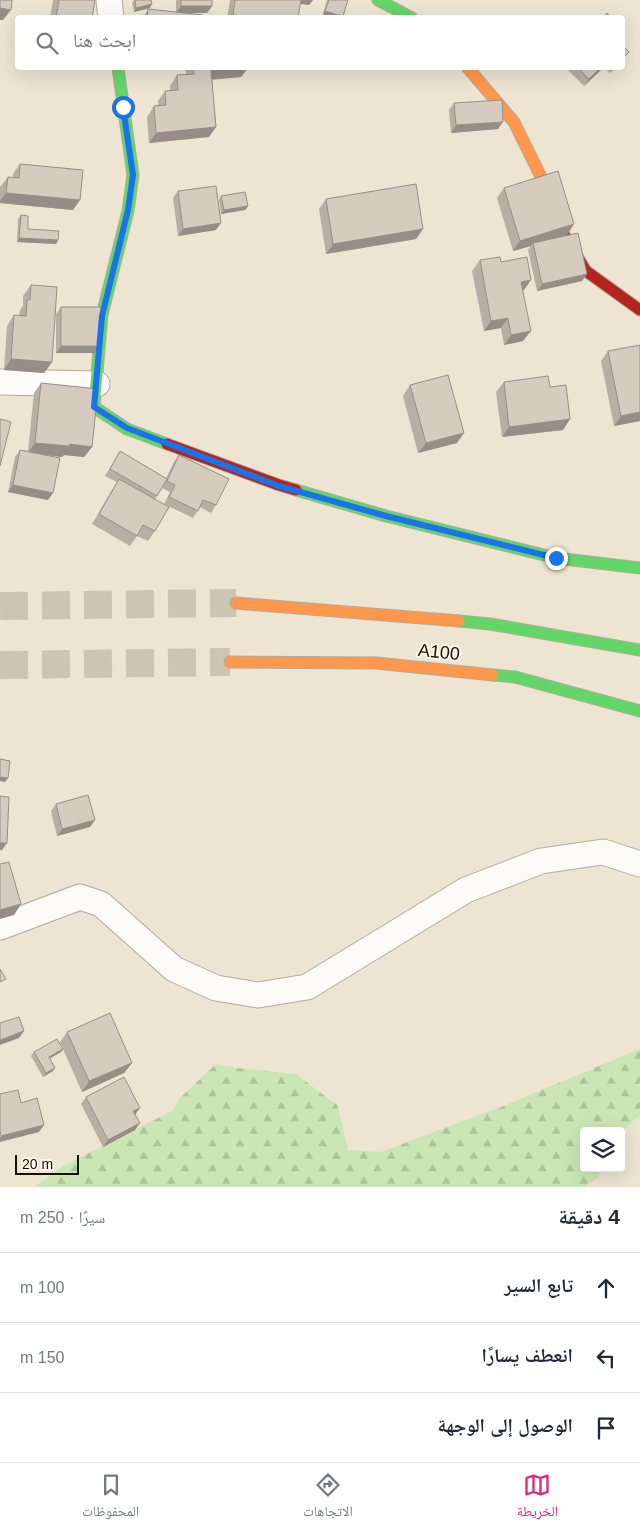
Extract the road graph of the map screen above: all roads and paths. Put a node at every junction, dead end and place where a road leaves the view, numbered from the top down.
1 (108, 0) edge
2 (378, 0) edge
3 (110, 15) edge
4 (406, 15) edge
5 (118, 70) edge
6 (470, 70) edge
7 (640, 310) edge
8 (0, 382) edge
9 (97, 384) junction
10 (640, 568) edge
11 (236, 603) tunnel mouth
12 (640, 650) edge
13 (230, 662) tunnel mouth
14 (640, 710) edge
15 (640, 864) edge
16 (0, 927) edge

1 - 3 street
2 - 4 main road
5 - 9 main road
6 - 7 main road
8 - 9 street
9 - 10 main road
11 - 12 main road, A100 / A100
13 - 14 main road, A100 / A100
15 - 16 street

